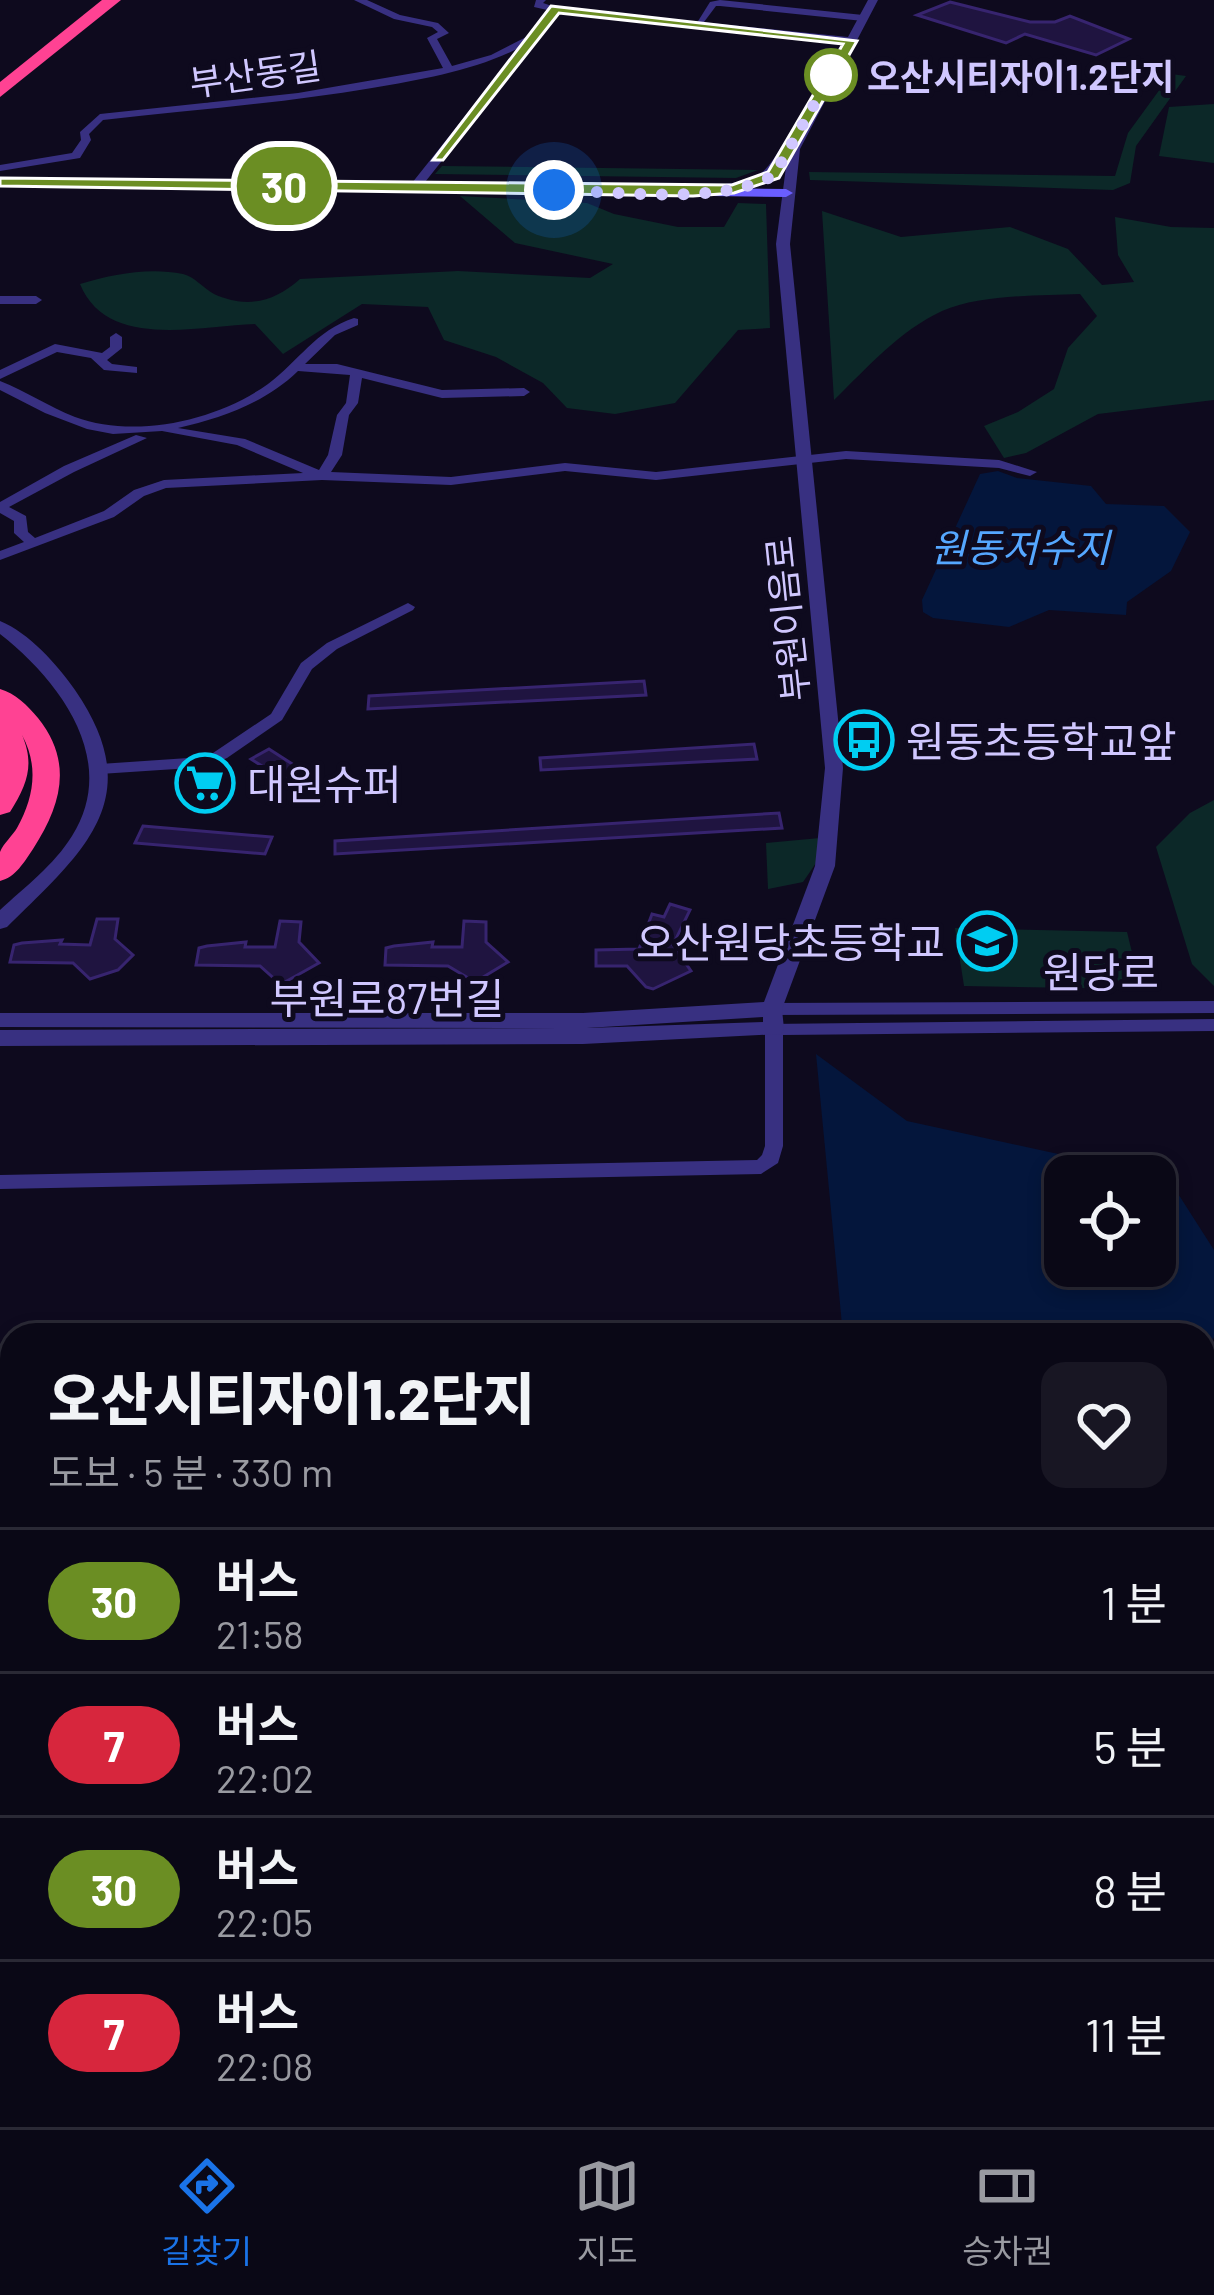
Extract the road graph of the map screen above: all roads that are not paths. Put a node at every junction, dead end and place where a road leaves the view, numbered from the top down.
1 (85, 0) edge
2 (112, 0) edge
3 (359, 0) edge
4 (541, 0) edge
5 (873, 0) edge
6 (560, 4) edge
7 (863, 18) junction
8 (698, 25) junction
9 (535, 36) junction
10 (850, 41) junction
11 (28, 42) dead end
12 (448, 68) junction
13 (0, 91) edge
14 (801, 132) junction
15 (0, 168) edge
16 (0, 182) edge
17 (414, 188) junction
18 (693, 192) junction
19 (786, 193) junction
20 (36, 300) dead end
21 (0, 301) edge
22 (354, 322) dead end
23 (116, 337) dead end
24 (32, 339) dead end
25 (46, 351) junction
26 (98, 358) junction
27 (293, 367) junction
28 (133, 370) dead end
29 (356, 374) junction
30 (0, 375) edge
31 (0, 386) edge
32 (524, 392) dead end
33 (188, 404) dead end
34 (162, 429) junction
35 (804, 458) junction
36 (1030, 472) dead end
37 (322, 476) junction
38 (0, 507) edge
39 (32, 542) junction
40 (0, 556) edge
41 (408, 607) dead end
42 (0, 626) edge
43 (0, 698) edge
44 (0, 721) edge
45 (100, 769) junction
46 (0, 805) edge
47 (0, 871) edge
48 (0, 922) edge
49 (1214, 1007) edge
50 (773, 1019) junction
51 (0, 1020) edge
52 (1214, 1025) edge
53 (356, 1028) junction
54 (0, 1038) edge
55 (0, 1182) edge

1 - 11 highway
2 - 13 highway
3 - 12 street
4 - 6 street
5 - 7 street
6 - 8 street
6 - 9 street
7 - 8 street
7 - 10 street
8 - 10 street
9 - 12 street, 부산동길
9 - 17 street
10 - 14 street
12 - 15 street, 부산동길
14 - 18 street
14 - 19 street, 부원이음로
16 - 17 main road
17 - 18 main road
18 - 19 main road
19 - 35 street, 부원이음로
20 - 21 street
22 - 27 street
23 - 26 street
24 - 25 street
25 - 26 street
25 - 30 street
26 - 28 street
27 - 29 street
27 - 34 street
29 - 32 street
29 - 37 street
31 - 34 street
33 - 34 street
34 - 37 street
34 - 38 street
35 - 36 street
35 - 37 street
35 - 50 street, 부원이음로
37 - 39 street
38 - 39 street
39 - 40 street
41 - 45 street
42 - 45 street
43 - 47 highway
44 - 46 highway
45 - 48 street
49 - 50 street, 원당로
50 - 52 street, 원당로
50 - 53 street, 부원로87번길
50 - 55 street
51 - 53 street, 부원로87번길
53 - 54 street, 부원로87번길

